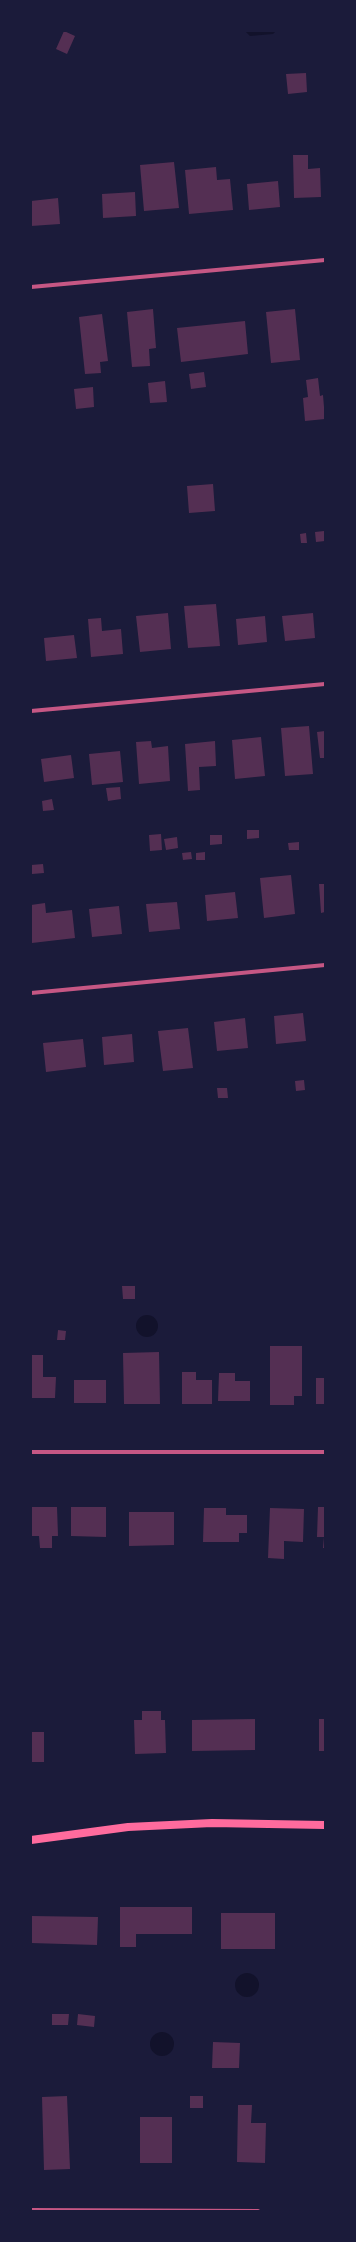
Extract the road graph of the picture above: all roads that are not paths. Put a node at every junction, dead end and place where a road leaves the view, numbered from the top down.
1 (325, 260) edge
2 (31, 287) edge
3 (325, 684) edge
4 (31, 711) edge
5 (325, 965) edge
6 (31, 993) edge
7 (31, 1452) edge
8 (325, 1452) edge
9 (325, 1825) edge
10 (31, 1840) edge
11 (31, 2210) edge
12 (258, 2211) edge

1 - 2 street
3 - 4 street
5 - 6 street
7 - 8 street
9 - 10 main road
11 - 12 street

